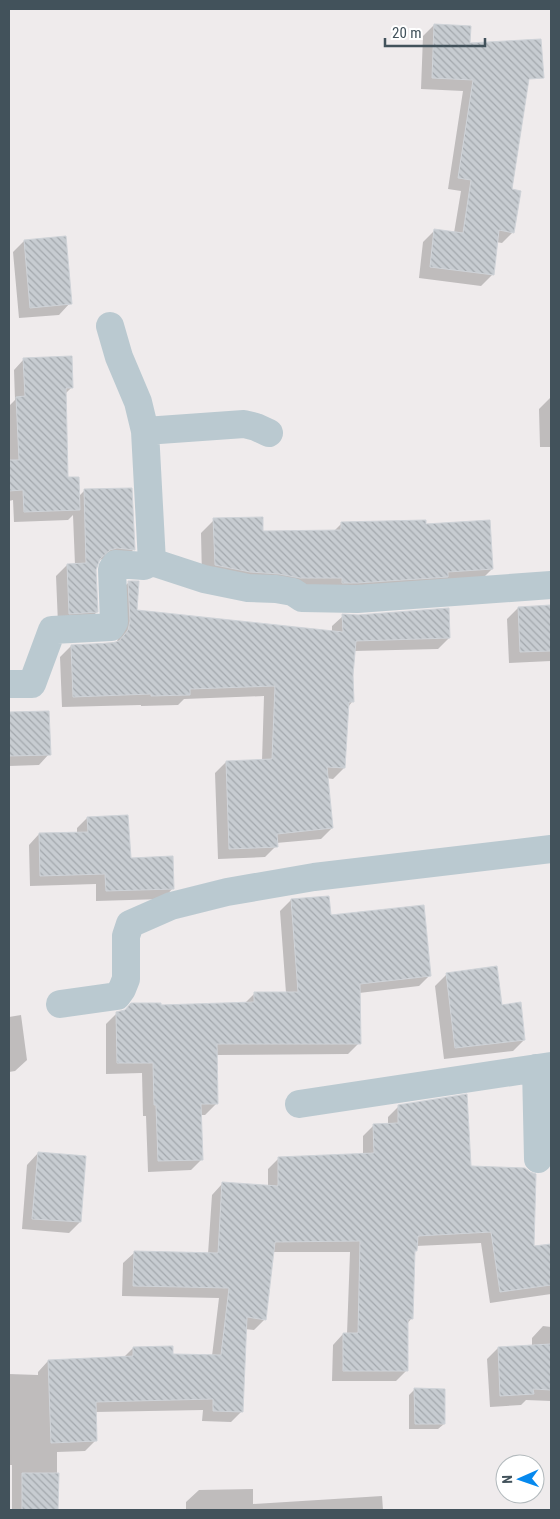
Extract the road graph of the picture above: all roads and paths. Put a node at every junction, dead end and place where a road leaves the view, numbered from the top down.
1 (110, 326) dead end
2 (144, 430) junction
3 (269, 433) dead end
4 (152, 562) junction
5 (551, 585) edge
6 (9, 684) edge
7 (551, 848) edge
8 (60, 1004) dead end
9 (543, 1067) edge
10 (299, 1104) dead end
11 (538, 1159) dead end

1 - 2 street
2 - 3 street
2 - 4 street
4 - 5 street
4 - 6 street
7 - 8 street
9 - 10 street
9 - 11 street

